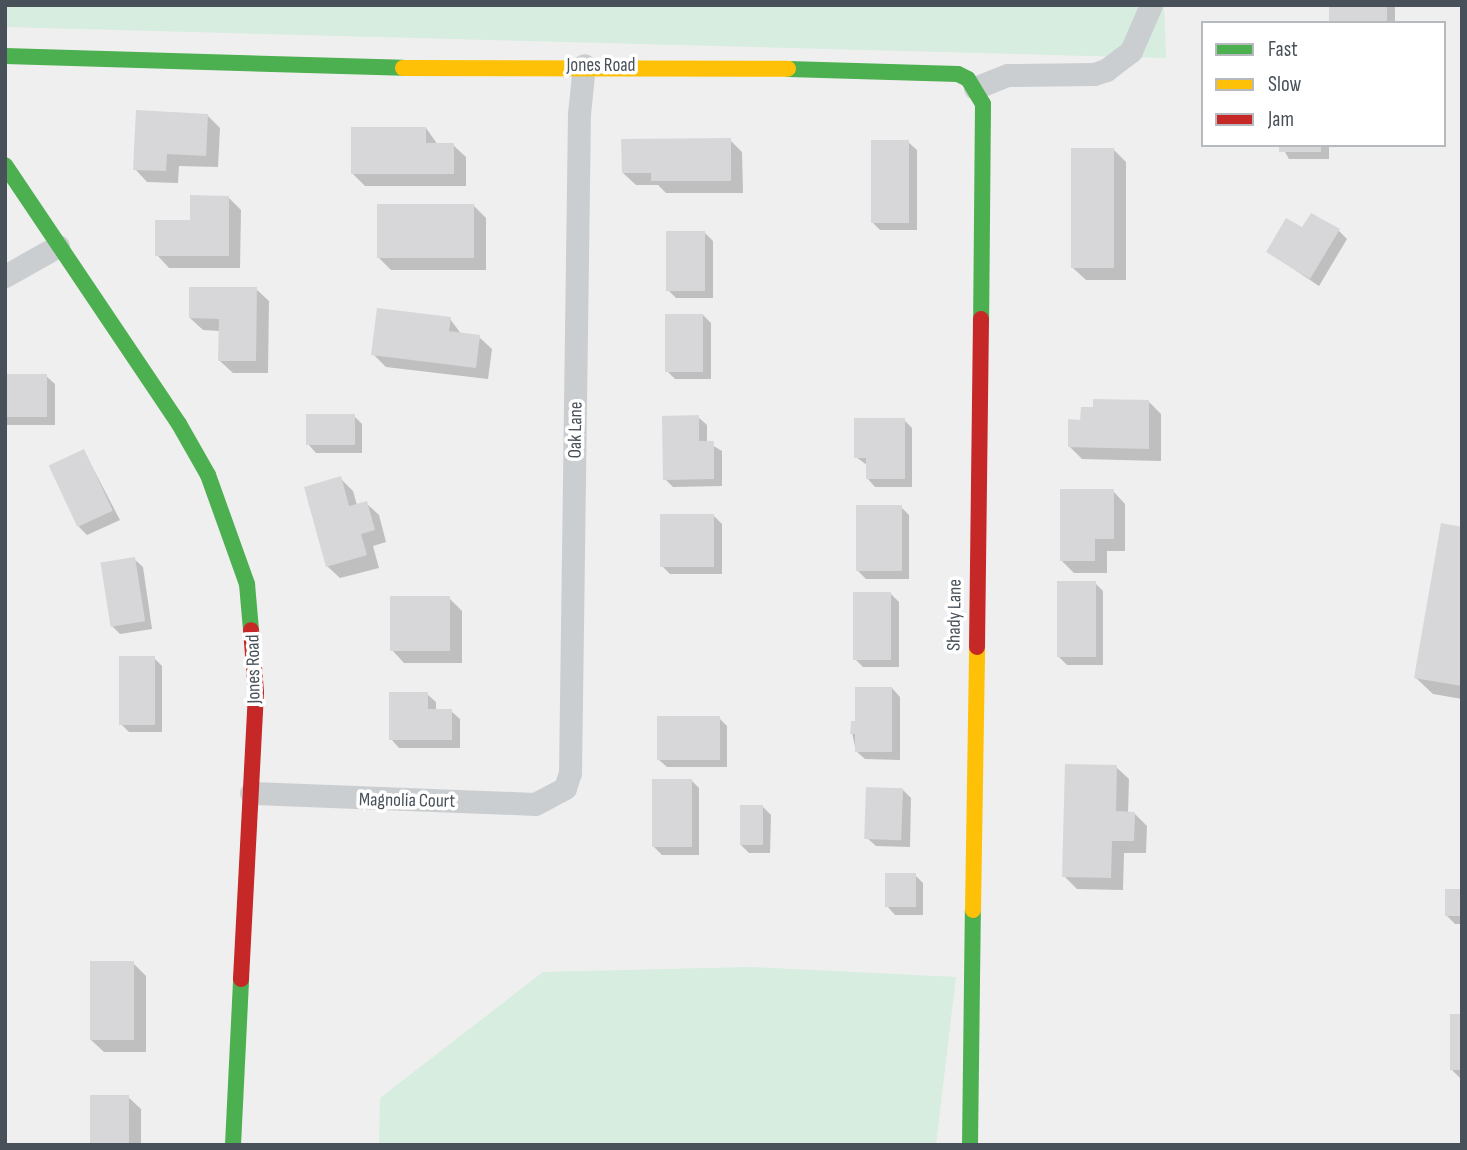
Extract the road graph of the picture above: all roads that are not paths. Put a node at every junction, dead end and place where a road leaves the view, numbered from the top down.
1 (1151, 5) edge
2 (5, 56) edge
3 (584, 65) junction
4 (975, 88) junction
5 (5, 165) edge
6 (58, 246) junction
7 (5, 276) edge
8 (561, 792) joint
9 (251, 793) junction
10 (233, 1145) edge
11 (970, 1145) edge

1 - 4 street
2 - 3 street, Jones Road
3 - 4 street, Jones Road
3 - 8 street, Oak Lane
4 - 11 street, Shady Lane
5 - 6 street, Jones Road
6 - 7 street
6 - 9 street, Jones Road
8 - 9 street, Magnolia Court
9 - 10 street, Jones Road

